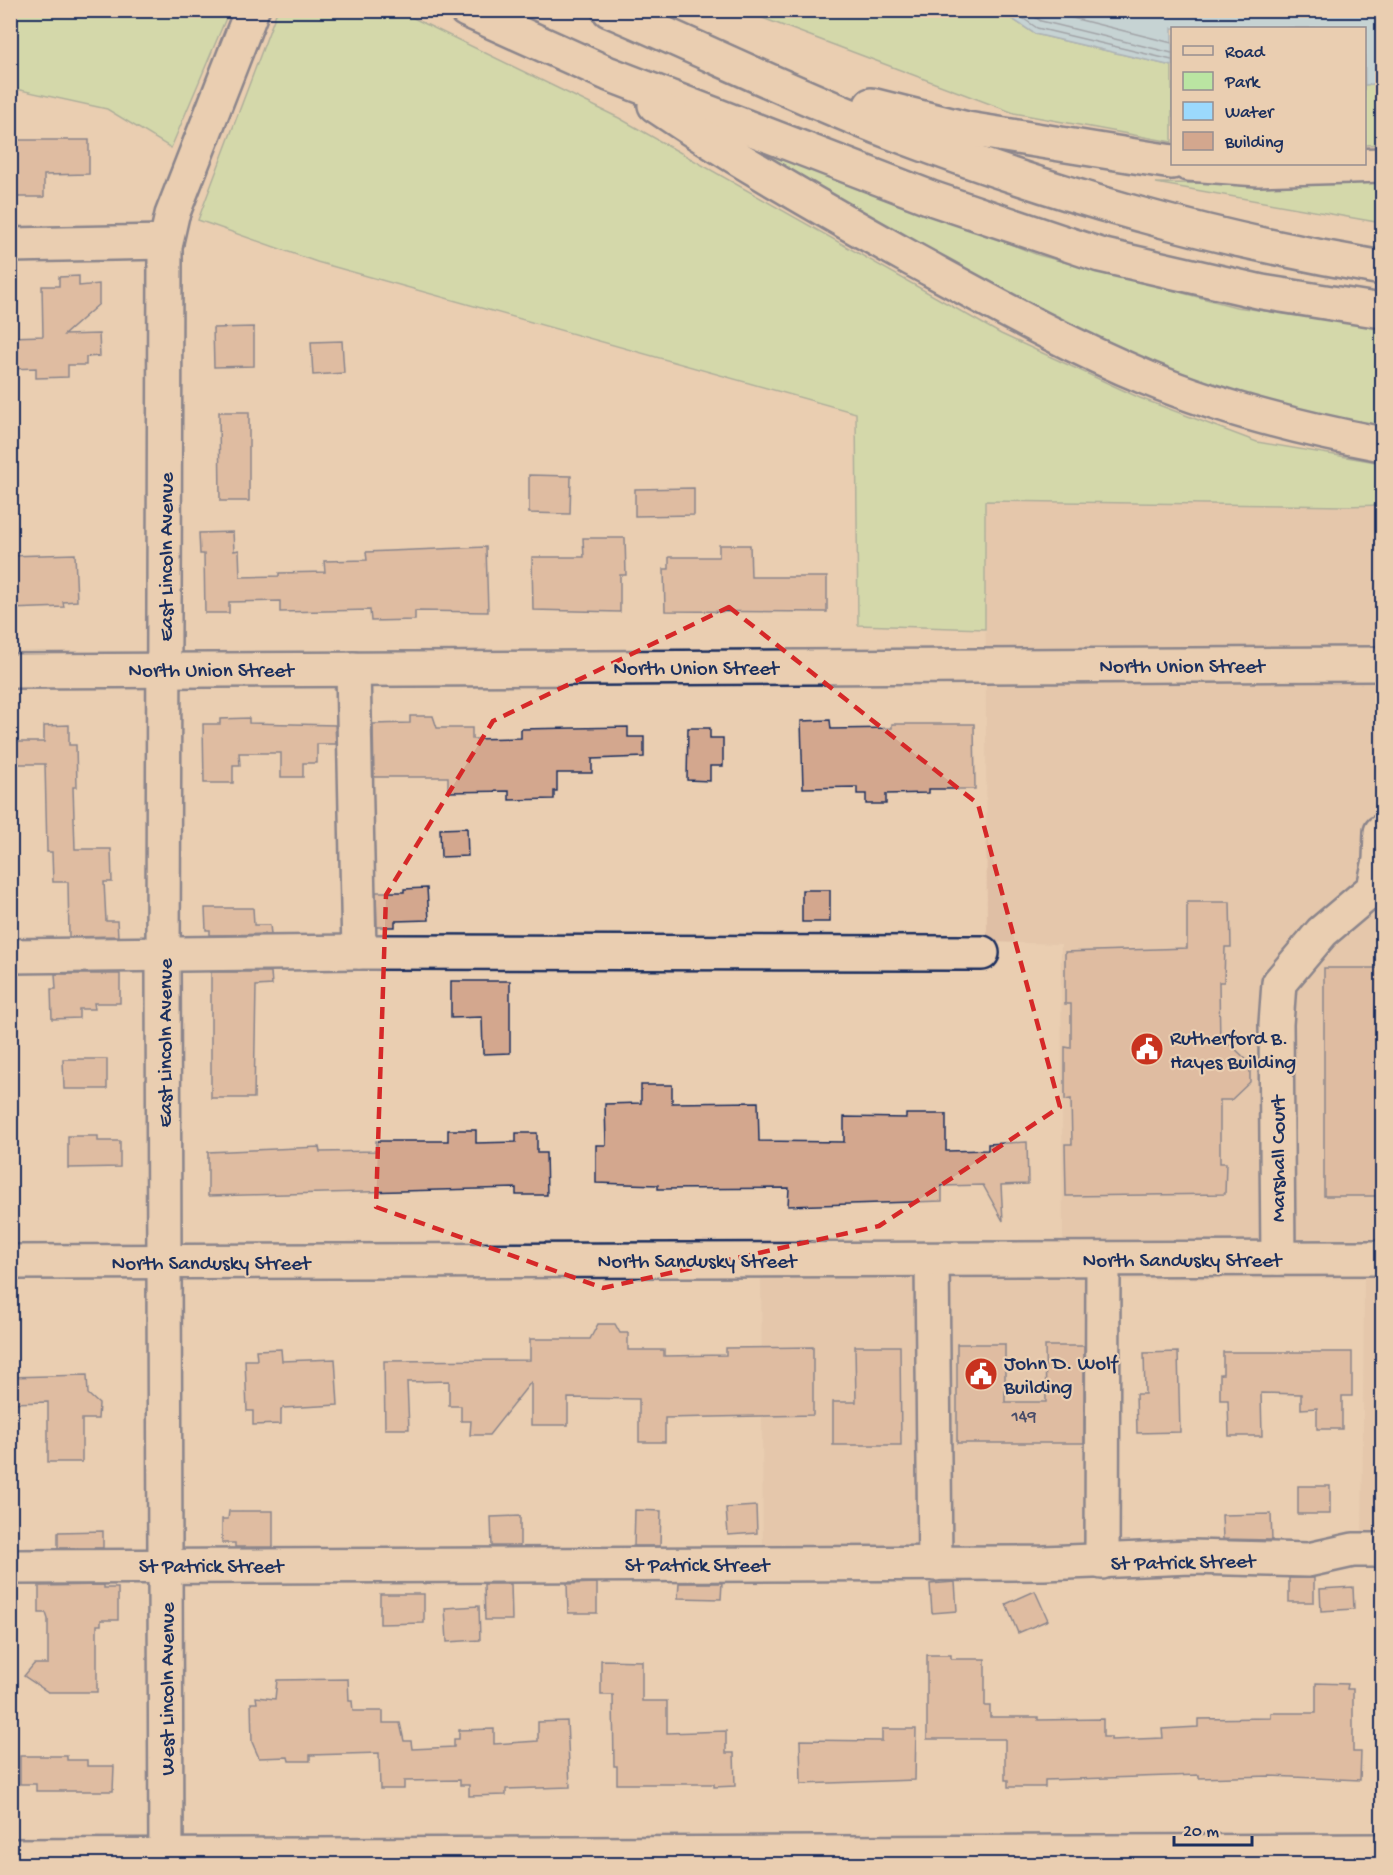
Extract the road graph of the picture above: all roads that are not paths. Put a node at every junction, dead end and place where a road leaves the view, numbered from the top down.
1 (252, 10) edge
2 (466, 10) edge
3 (609, 10) edge
4 (609, 74) junction
5 (771, 80) junction
6 (1171, 162) edge
7 (1206, 165) edge
8 (1383, 165) edge
9 (166, 242) junction
10 (10, 245) edge
11 (1383, 268) edge
12 (1383, 311) edge
13 (1383, 444) edge
14 (1383, 664) edge
15 (164, 669) junction
16 (353, 669) junction
17 (10, 671) edge
18 (1381, 832) dead end
19 (359, 952) junction
20 (164, 953) junction
21 (982, 953) dead end
22 (10, 956) edge
23 (1278, 1258) junction
24 (1383, 1258) edge
25 (1102, 1259) junction
26 (932, 1260) junction
27 (10, 1262) edge
28 (166, 1262) junction
29 (1368, 1550) edge
30 (1102, 1562) junction
31 (935, 1564) junction
32 (166, 1565) junction
33 (10, 1567) edge
34 (1383, 1851) edge
35 (10, 1856) edge
36 (1038, 1858) edge
37 (166, 1860) edge

1 - 9 main road, East Lincoln Avenue
2 - 4 main road
3 - 5 main road
4 - 12 main road
4 - 13 main road
5 - 6 main road
5 - 11 main road
7 - 8 main road
9 - 10 main road
9 - 15 main road, East Lincoln Avenue
14 - 16 main road, North Union Street
15 - 16 main road, North Union Street
15 - 17 main road, North Union Street
15 - 20 main road, East Lincoln Avenue
16 - 19 main road
18 - 23 main road, Marshall Court
19 - 20 main road
19 - 21 main road
20 - 22 main road
20 - 28 main road, East Lincoln Avenue
23 - 24 main road, North Sandusky Street
23 - 25 main road, North Sandusky Street
25 - 26 main road, North Sandusky Street
25 - 30 main road
26 - 28 main road, North Sandusky Street
26 - 31 main road
27 - 28 main road, North Sandusky Street
28 - 32 main road, West Lincoln Avenue
29 - 30 main road, St Patrick Street
30 - 31 main road, St Patrick Street
31 - 32 main road, St Patrick Street
32 - 33 main road, St Patrick Street
32 - 37 main road, West Lincoln Avenue
34 - 36 main road
35 - 37 main road
36 - 37 main road

